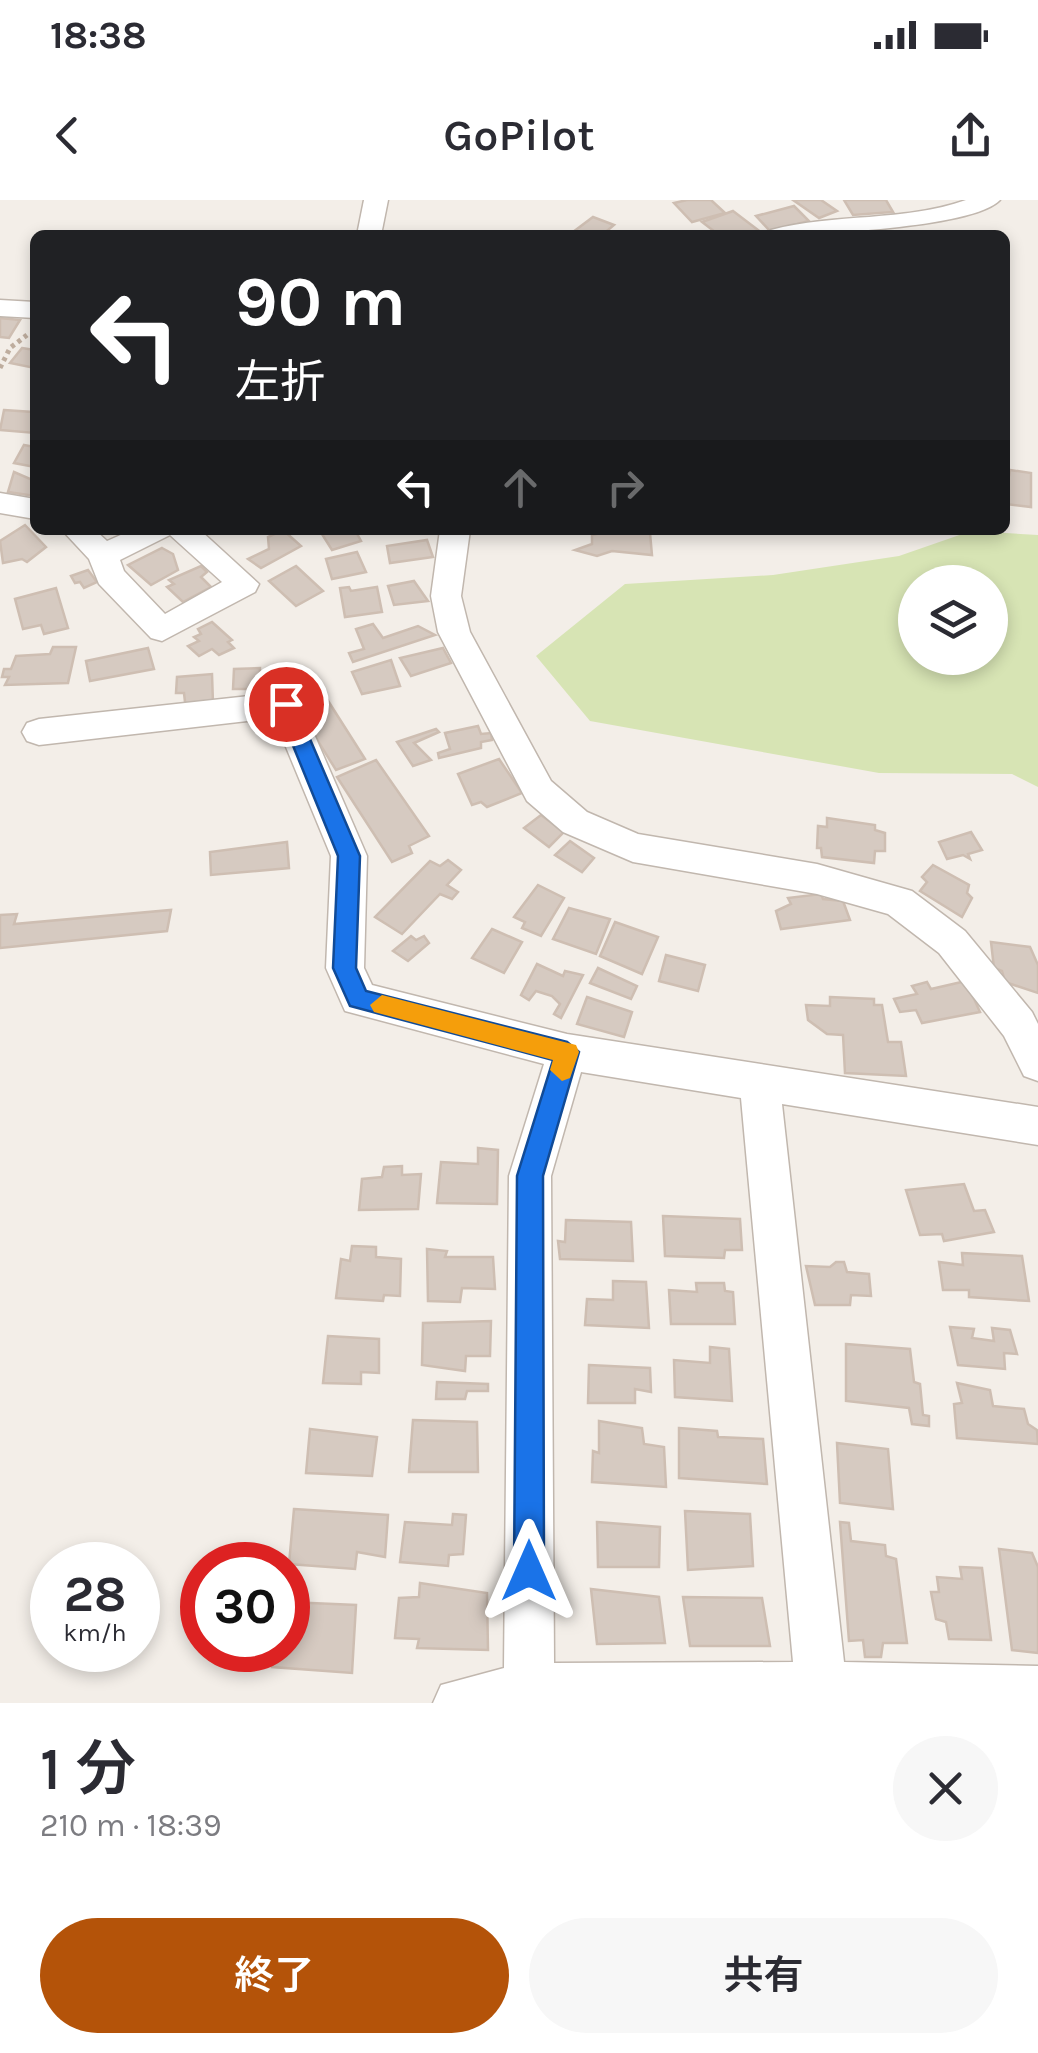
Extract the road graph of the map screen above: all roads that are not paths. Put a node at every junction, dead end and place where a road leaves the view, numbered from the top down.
1 (376, 200) edge
2 (988, 200) edge
3 (370, 230) edge
4 (795, 230) edge
5 (0, 308) edge
6 (30, 310) edge
7 (0, 503) edge
8 (30, 508) edge
9 (81, 535) edge
10 (147, 535) edge
11 (187, 535) edge
12 (454, 535) edge
13 (102, 555) junction
14 (39, 732) dead end
15 (567, 1052) junction
16 (1038, 1064) edge
17 (760, 1085) junction
18 (1038, 1126) edge
19 (529, 1690) junction
20 (1038, 1692) edge
21 (822, 1695) edge
22 (459, 1703) edge

1 - 3 street
2 - 4 street
5 - 6 street
7 - 8 street
9 - 13 street
10 - 13 street
11 - 13 street
12 - 16 street
14 - 15 street
15 - 17 street
15 - 19 street
17 - 18 street
17 - 21 street
19 - 21 street
19 - 22 street
20 - 21 street

